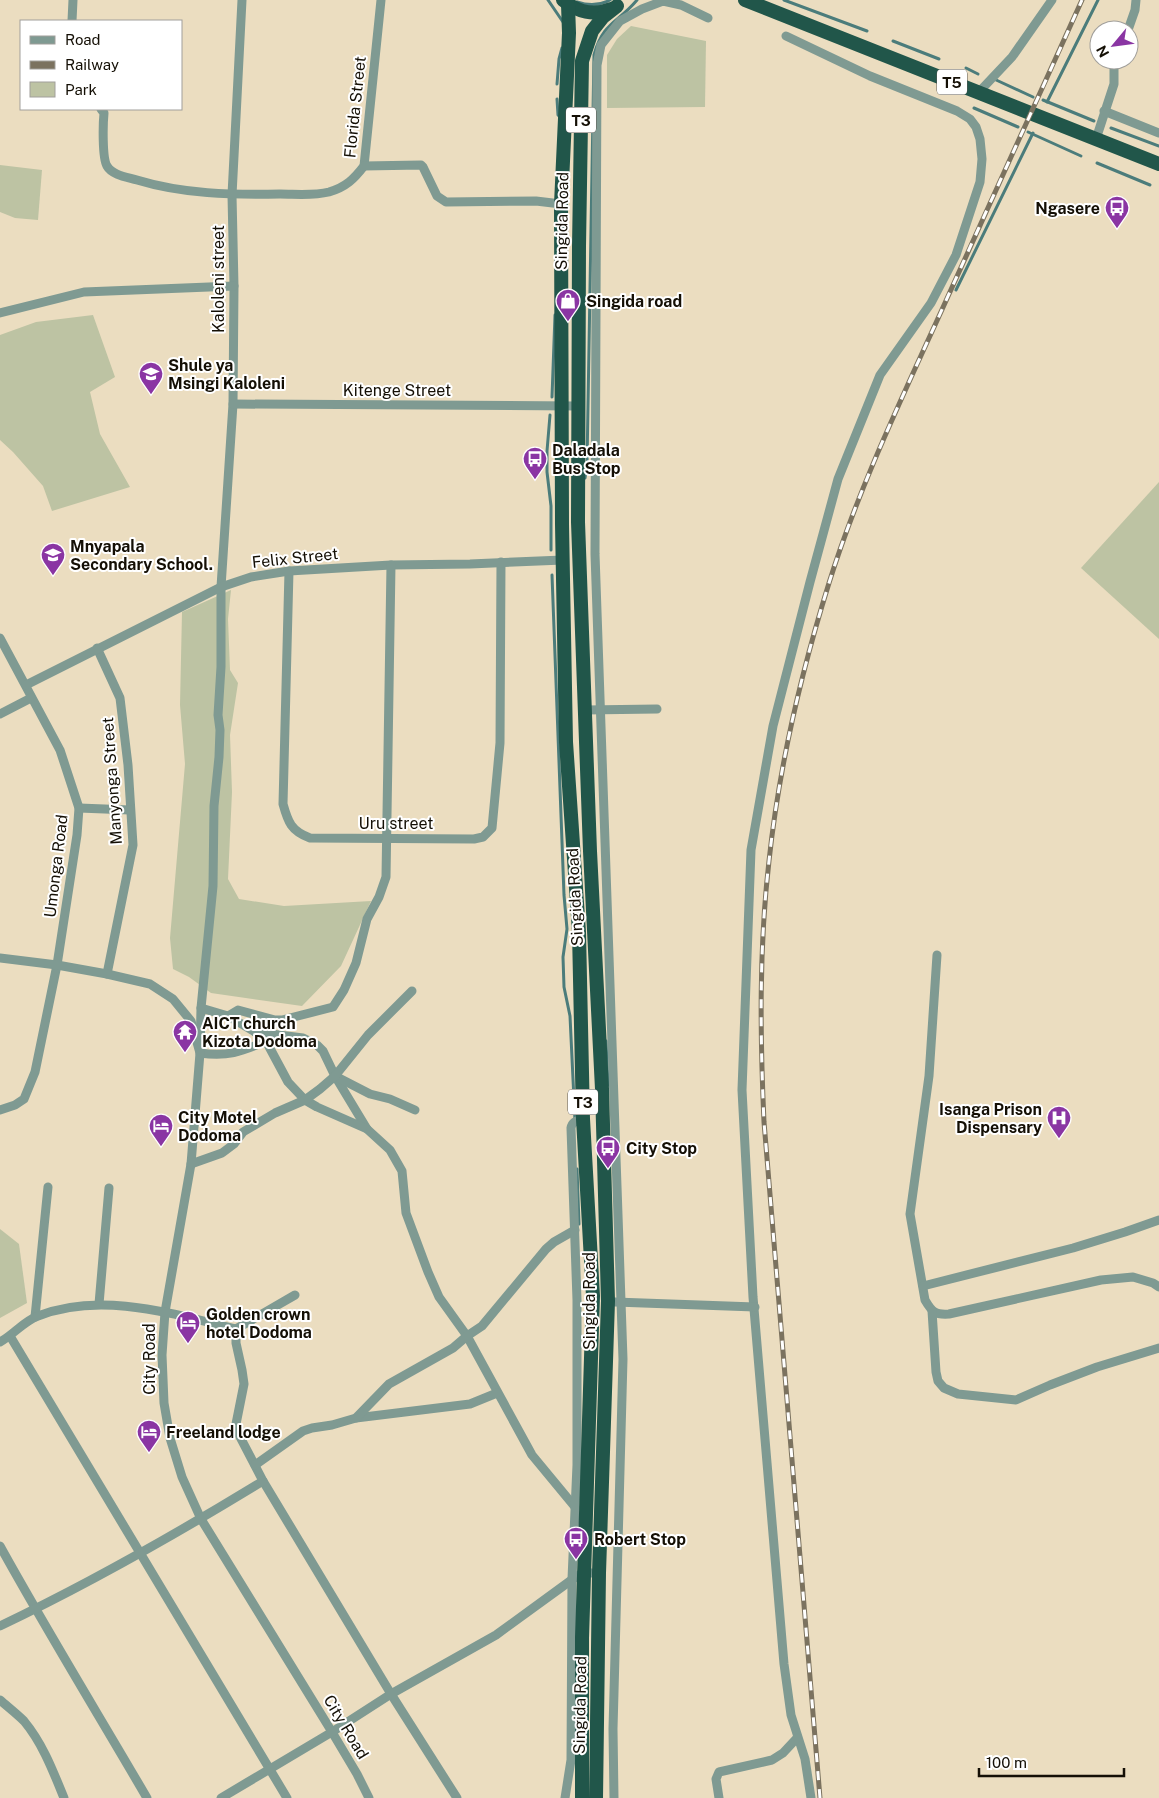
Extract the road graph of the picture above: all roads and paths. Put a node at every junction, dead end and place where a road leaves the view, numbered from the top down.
1 (73, 0) edge
2 (242, 0) edge
3 (380, 0) edge
4 (745, 0) edge
5 (1052, 0) edge
6 (1136, 0) edge
7 (566, 2) edge
8 (620, 3) edge
9 (708, 18) dead end
10 (72, 20) edge
11 (1132, 20) edge
12 (786, 36) dead end
13 (1114, 70) edge
14 (979, 92) junction
15 (102, 110) edge
16 (1104, 111) junction
17 (1159, 133) edge
18 (1096, 139) junction
19 (1159, 164) edge
20 (364, 166) junction
21 (232, 195) junction
22 (561, 204) junction
23 (234, 286) junction
24 (0, 313) edge
25 (232, 404) junction
26 (561, 406) junction
27 (578, 406) junction
28 (563, 560) junction
29 (500, 562) junction
30 (390, 565) junction
31 (289, 571) junction
32 (221, 587) junction
33 (0, 638) edge
34 (97, 648) junction
35 (26, 686) junction
36 (31, 698) junction
37 (657, 709) dead end
38 (592, 710) junction
39 (0, 714) edge
40 (78, 808) junction
41 (130, 810) junction
42 (387, 838) junction
43 (937, 954) dead end
44 (0, 958) edge
45 (57, 965) junction
46 (108, 974) junction
47 (412, 991) dead end
48 (201, 1008) junction
49 (228, 1016) junction
50 (255, 1032) junction
51 (266, 1041) junction
52 (200, 1053) junction
53 (335, 1076) junction
54 (305, 1100) junction
55 (0, 1110) edge
56 (414, 1110) dead end
57 (583, 1119) junction
58 (366, 1129) junction
59 (191, 1164) junction
60 (48, 1187) dead end
61 (109, 1188) dead end
62 (1159, 1220) edge
63 (575, 1230) junction
64 (923, 1286) junction
65 (1159, 1287) edge
66 (295, 1295) dead end
67 (614, 1302) junction
68 (99, 1304) junction
69 (755, 1307) junction
70 (932, 1311) junction
71 (164, 1312) junction
72 (35, 1317) junction
73 (236, 1328) junction
74 (10, 1336) junction
75 (467, 1336) junction
76 (0, 1342) edge
77 (1159, 1348) edge
78 (497, 1393) junction
79 (356, 1418) junction
80 (255, 1465) junction
81 (263, 1481) junction
82 (575, 1508) junction
83 (201, 1519) junction
84 (0, 1546) edge
85 (139, 1553) junction
86 (599, 1574) junction
87 (578, 1576) junction
88 (35, 1609) junction
89 (0, 1626) edge
90 (391, 1694) junction
91 (0, 1700) edge
92 (332, 1732) junction
93 (798, 1738) junction
94 (270, 1770) junction
95 (64, 1798) edge
96 (147, 1798) edge
97 (221, 1798) edge
98 (287, 1798) edge
99 (369, 1798) edge
100 (456, 1798) edge
101 (565, 1798) edge
102 (582, 1798) edge
103 (596, 1798) edge
104 (614, 1798) edge
105 (719, 1798) edge
106 (811, 1798) edge

1 - 10 street
2 - 21 street, Kaloleni street
3 - 20 street, Florida Street
4 - 14 highway, T5
5 - 14 street
6 - 11 street
7 - 8 highway
7 - 22 highway, Singida Road / T3
8 - 27 highway, Singida Road / T3
9 - 38 street
12 - 69 street
13 - 16 street
14 - 18 highway, T5
15 - 21 street, Florida Street
16 - 17 street
16 - 18 street
18 - 19 highway, T5
20 - 21 street, Florida Street
20 - 22 street
21 - 23 street, Kaloleni street
22 - 26 highway, Singida Road / T3
23 - 24 street
23 - 25 street, Kaloleni street
25 - 26 street, Kitenge Street
25 - 32 street, Kaloleni street
26 - 27 street, Kitenge Street
26 - 28 highway, Singida Road / T3
27 - 38 highway, Singida Road / T3
28 - 29 street, Felix Street
28 - 57 highway, Singida Road / T3
29 - 30 street, Felix Street
29 - 42 street, Uru street
30 - 31 street, Felix Street
30 - 42 street
31 - 32 street, Felix Street
31 - 42 street, Uru street
32 - 34 street, Felix Street
32 - 48 street, Kaloleni street
33 - 35 street, Umonga Road
34 - 35 street, Felix Street
34 - 41 street, Manyonga Street
35 - 36 street, Umonga Road
36 - 39 street
36 - 40 street, Umonga Road
37 - 38 street
38 - 67 highway, Singida Road / T3
40 - 41 street
40 - 45 street, Umonga Road
41 - 46 street, Manyonga Street
42 - 49 street
43 - 64 street
44 - 45 street, City Road
45 - 46 street, City Road
45 - 55 street
46 - 52 street, City Road
47 - 53 street
48 - 49 street
48 - 52 street, Kaloleni street
49 - 50 street
50 - 51 street
50 - 53 street
51 - 52 street
51 - 54 street
52 - 59 street, City Road
53 - 54 street
53 - 56 street
53 - 58 street
54 - 58 street
54 - 59 street
57 - 63 street
57 - 87 highway, Singida Road / T3
58 - 75 street
59 - 71 street, City Road
60 - 72 street
61 - 68 street
62 - 64 street
63 - 75 street
63 - 82 street
64 - 70 street
65 - 70 street
66 - 73 street
67 - 69 street
67 - 86 highway, Singida Road / T3
67 - 104 street
68 - 71 street
68 - 72 street
69 - 93 street
70 - 77 street
71 - 73 street
71 - 83 street, City Road
72 - 74 street
73 - 80 street
74 - 76 street
74 - 85 street
75 - 78 street
75 - 79 street
78 - 79 street
78 - 82 street
79 - 80 street
80 - 81 street
81 - 83 street
81 - 90 street
82 - 87 street
83 - 85 street
83 - 92 street, City Road
84 - 88 street
85 - 88 street
85 - 94 street
86 - 87 street
86 - 103 highway, Singida Road / T3
87 - 90 street
87 - 101 street
87 - 102 highway, Singida Road / T3
88 - 89 street
88 - 96 street
90 - 92 street
90 - 100 street
91 - 95 street
92 - 94 street
92 - 99 street, City Road
93 - 105 street
93 - 106 street
94 - 97 street
94 - 98 street

